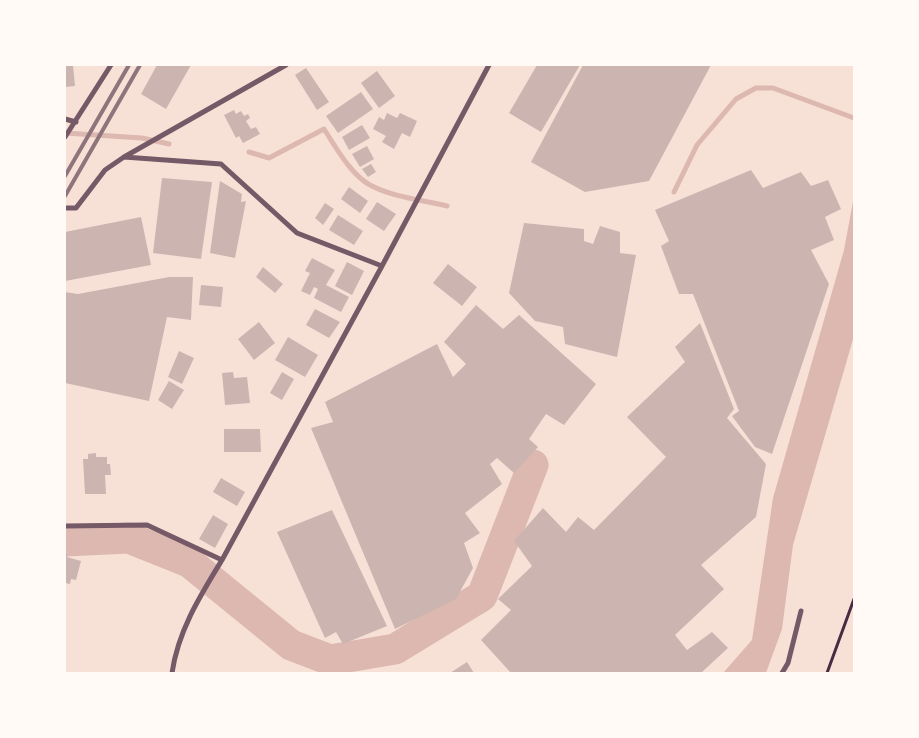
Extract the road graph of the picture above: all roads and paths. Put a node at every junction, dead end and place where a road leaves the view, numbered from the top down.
1 (111, 65) edge
2 (286, 65) edge
3 (489, 65) edge
4 (65, 119) edge
5 (76, 122) junction
6 (65, 137) edge
7 (124, 157) junction
8 (65, 208) edge
9 (382, 266) junction
10 (65, 526) edge
11 (222, 560) junction
12 (854, 599) edge
13 (801, 611) dead end
14 (172, 673) edge
15 (782, 673) edge
16 (827, 673) edge

1 - 5 street
2 - 7 street
3 - 9 street
4 - 5 street
5 - 6 street
7 - 8 street
7 - 9 street
9 - 11 street
10 - 11 street
11 - 14 street
12 - 16 path
13 - 15 street

